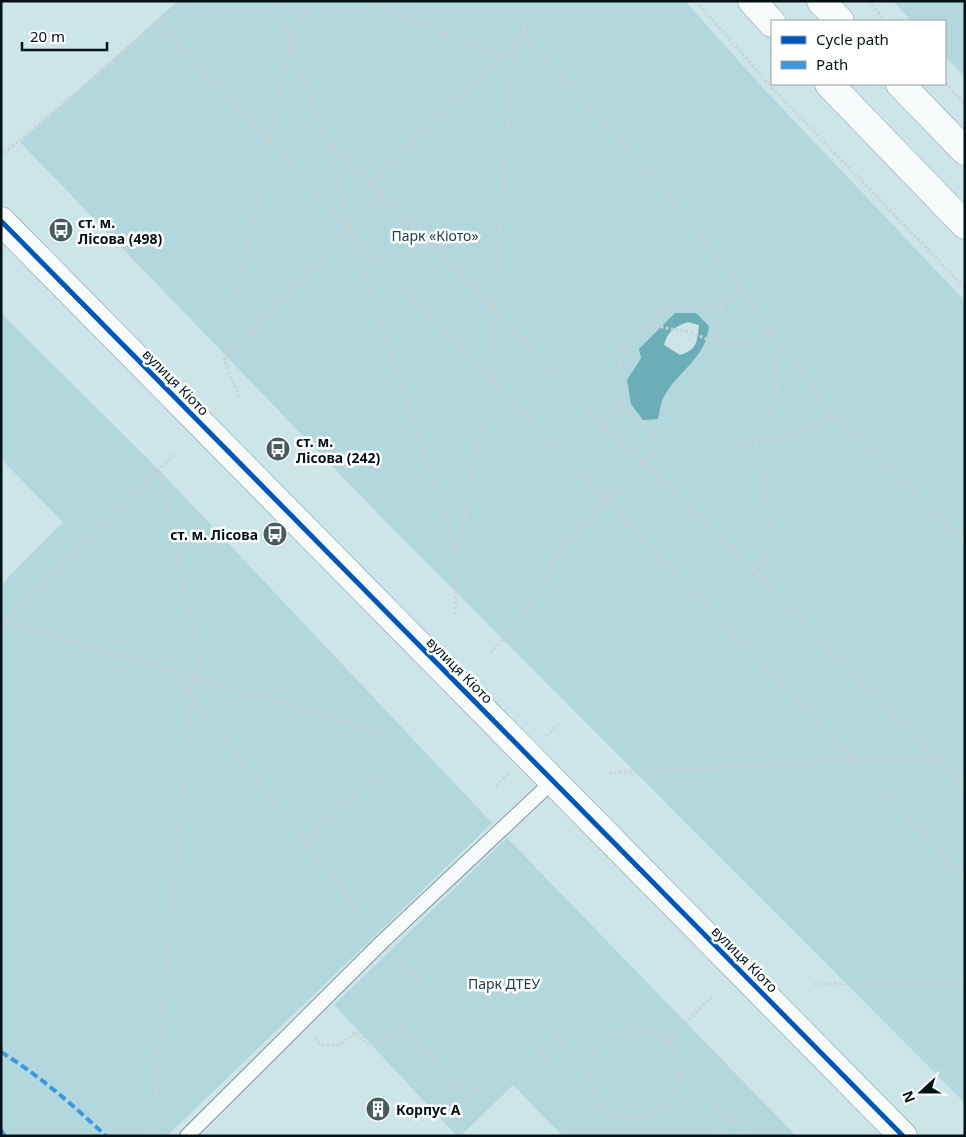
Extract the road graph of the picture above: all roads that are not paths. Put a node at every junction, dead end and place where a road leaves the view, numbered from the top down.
1 (752, 1) edge
2 (821, 1) edge
3 (839, 20) edge
4 (771, 22) edge
5 (830, 85) edge
6 (901, 85) edge
7 (965, 151) edge
8 (1, 221) edge
9 (965, 225) edge
10 (553, 781) junction
11 (187, 1136) edge
12 (903, 1136) edge

1 - 4 main road
2 - 3 main road
5 - 9 main road
6 - 7 main road
8 - 10 main road, вулиця Кіото
10 - 11 lane
10 - 12 main road, вулиця Кіото

